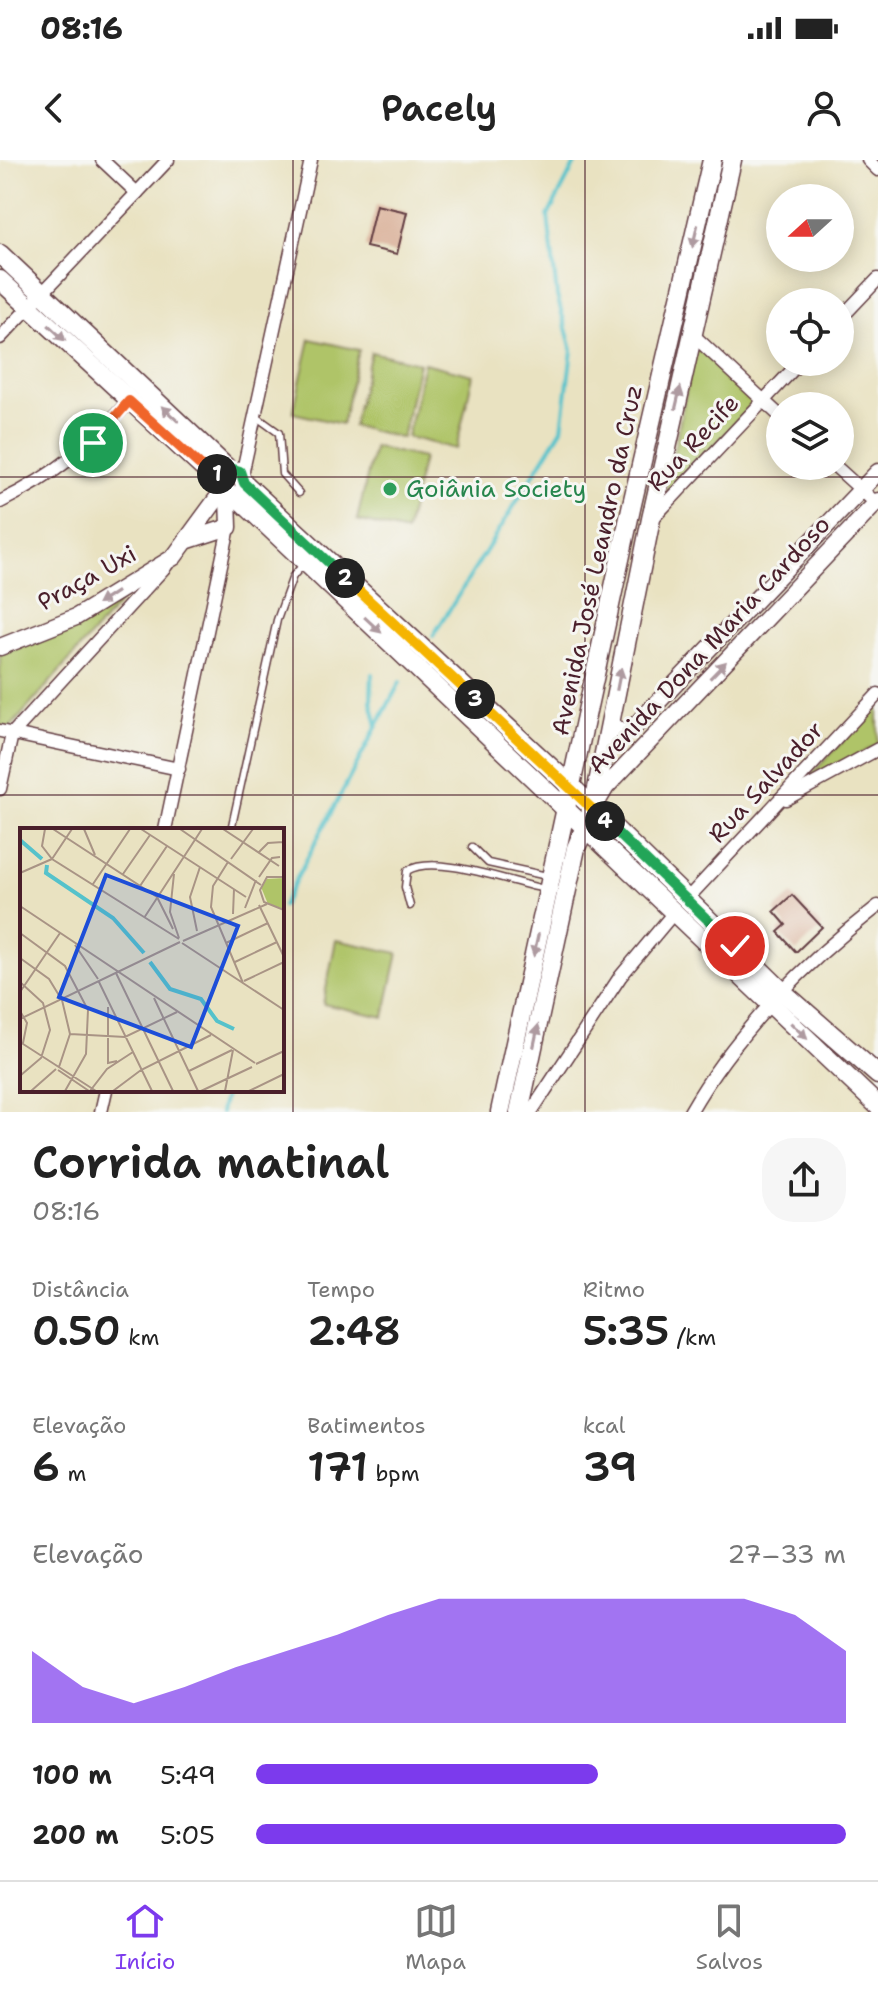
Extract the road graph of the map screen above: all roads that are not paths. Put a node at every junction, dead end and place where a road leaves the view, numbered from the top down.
1 (102, 160) edge
2 (168, 160) edge
3 (311, 160) edge
4 (712, 160) edge
5 (732, 160) edge
6 (868, 160) edge
7 (878, 170) edge
8 (137, 193) junction
9 (0, 254) edge
10 (878, 279) edge
11 (0, 280) edge
12 (36, 301) junction
13 (854, 304) edge
14 (692, 334) junction
15 (0, 338) edge
16 (787, 376) edge
17 (129, 401) junction
18 (763, 401) junction
19 (766, 404) edge
20 (253, 422) junction
21 (878, 472) edge
22 (851, 480) edge
23 (230, 482) junction
24 (862, 490) junction
25 (299, 493) dead end
26 (0, 502) edge
27 (877, 503) edge
28 (651, 519) junction
29 (229, 527) junction
30 (189, 540) junction
31 (174, 557) junction
32 (306, 562) junction
33 (0, 647) edge
34 (878, 694) edge
35 (610, 726) junction
36 (6, 733) edge
37 (878, 749) edge
38 (179, 769) junction
39 (573, 788) junction
40 (0, 789) edge
41 (593, 808) junction
42 (771, 808) junction
43 (567, 812) junction
44 (582, 827) junction
45 (165, 828) edge
46 (231, 828) edge
47 (472, 847) dead end
48 (549, 883) junction
49 (681, 904) junction
50 (410, 906) dead end
51 (878, 906) edge
52 (778, 999) junction
53 (876, 1073) edge
54 (858, 1087) junction
55 (106, 1092) edge
56 (875, 1108) edge
57 (101, 1112) edge
58 (500, 1112) edge
59 (519, 1112) edge
60 (531, 1112) edge
61 (690, 1112) edge

1 - 8 street
2 - 8 street
3 - 20 street
4 -> 39 main road, Avenida José Leandro da Cruz
5 - 14 main road, Avenida José Leandro da Cruz
6 - 7 street
8 - 12 street
9 - 12 main road
10 - 13 street
11 - 12 main road
12 - 15 street
12 -> 17 main road
23 -> 12 main road
14 - 18 street
28 -> 14 main road, Avenida José Leandro da Cruz
16 - 18 street, Rua Recife
17 - 23 main road
17 - 26 street
18 - 19 street
18 - 28 street, Rua Recife
20 - 23 street
20 - 25 lane
21 - 24 street, Avenida Dona Maria Cardoso
22 - 24 street
23 - 29 street
23 - 30 street, Praça Uxi
23 - 32 main road
23 - 39 main road
24 - 27 street
24 - 35 street, Avenida Dona Maria Cardoso
41 -> 27 street, Avenida Dona Maria Cardoso
35 -> 28 main road, Avenida José Leandro da Cruz
29 - 30 street
29 - 38 street
30 - 31 street, Praça Uxi
31 -> 33 street, Praça Uxi
31 - 36 street
32 -> 43 main road
32 - 46 lane
34 - 42 street, Rua Salvador
35 - 41 main road, Avenida José Leandro da Cruz
36 - 38 street
36 - 40 street
37 - 42 street
38 - 45 street
39 - 41 main road
39 - 43 main road, Avenida José Leandro da Cruz
41 - 44 main road, Avenida Dona Maria Cardoso
41 - 49 main road
42 - 49 street, Rua Salvador
43 - 44 main road
43 - 48 main road, Avenida José Leandro da Cruz
44 - 49 main road
59 -> 44 main road
47 - 48 lane
48 - 50 lane
48 -> 58 main road, Avenida José Leandro da Cruz
49 - 52 main road
49 - 60 street, Rua Salvador
51 - 52 street
52 - 53 main road
52 -> 54 main road
52 - 61 street
53 - 54 street
54 - 56 main road
55 - 57 street

